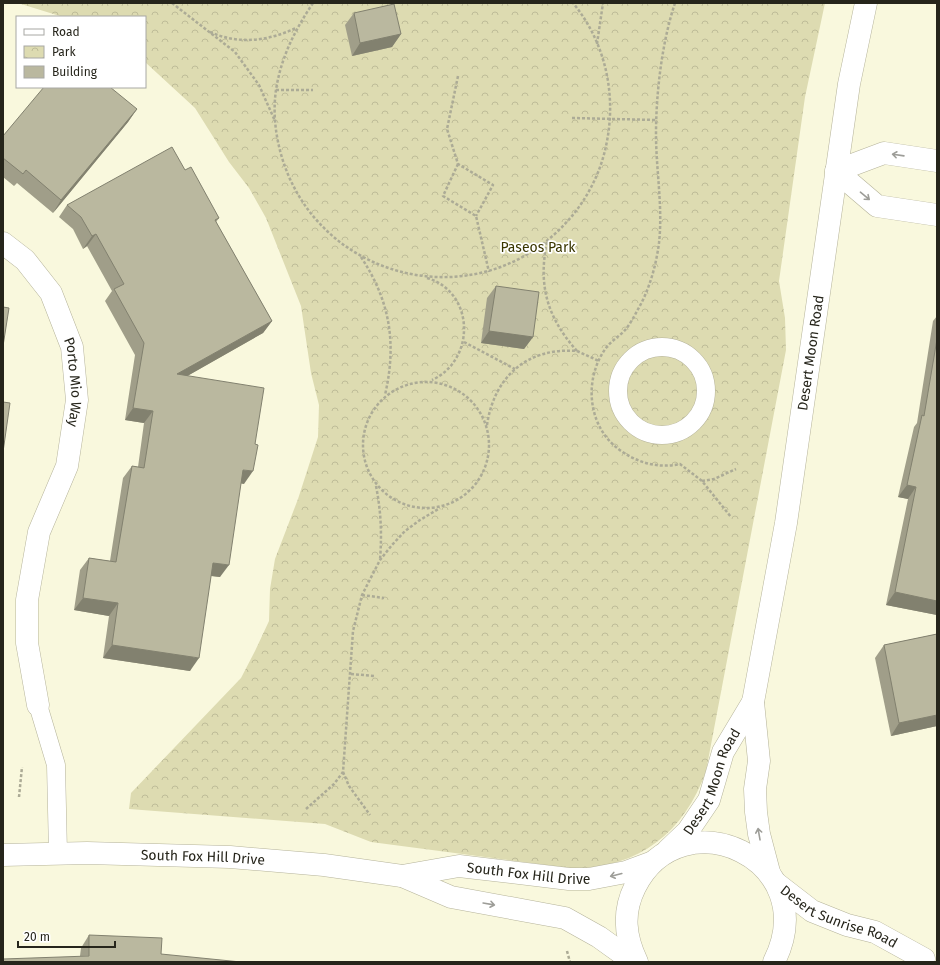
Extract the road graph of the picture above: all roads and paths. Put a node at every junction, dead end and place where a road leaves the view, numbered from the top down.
1 (172, 3) edge
2 (313, 3) edge
3 (573, 3) edge
4 (603, 3) edge
5 (675, 3) edge
6 (866, 3) edge
7 (296, 28) junction
8 (206, 30) junction
9 (597, 44) junction
10 (458, 76) dead end
11 (276, 90) junction
12 (313, 90) dead end
13 (572, 118) dead end
14 (610, 120) junction
15 (657, 120) junction
16 (275, 124) junction
17 (937, 161) edge
18 (458, 164) junction
19 (836, 171) junction
20 (937, 215) edge
21 (476, 216) junction
22 (547, 241) junction
23 (3, 243) edge
24 (361, 257) junction
25 (489, 272) junction
26 (424, 277) junction
27 (464, 342) junction
28 (577, 351) junction
29 (599, 360) junction
30 (515, 369) junction
31 (432, 380) junction
32 (385, 395) junction
33 (706, 398) joint
34 (487, 426) junction
35 (736, 469) dead end
36 (702, 481) junction
37 (376, 486) junction
38 (444, 506) junction
39 (731, 517) dead end
40 (380, 560) junction
41 (362, 595) junction
42 (384, 598) dead end
43 (351, 674) junction
44 (375, 676) dead end
45 (753, 702) junction
46 (38, 705) joint
47 (22, 767) dead end
48 (343, 772) junction
49 (19, 796) dead end
50 (306, 809) dead end
51 (370, 815) dead end
52 (58, 853) junction
53 (3, 855) edge
54 (658, 858) junction
55 (402, 876) junction
56 (773, 878) junction
57 (922, 960) edge
58 (634, 962) edge
59 (637, 962) edge
60 (774, 962) edge

1 - 8 path
2 - 7 path
3 - 9 path
4 - 9 path
5 - 15 path
6 - 19 street, Desert Moon Road
7 - 8 path
7 - 11 path
8 - 16 path
9 - 14 path
10 - 18 path
11 - 12 path
11 - 16 path
13 - 14 path
14 - 15 path
14 - 22 path
15 - 29 path
16 - 24 path
17 -> 19 street
18 - 21 path
18 - 21 path
19 -> 20 street
19 - 45 street, Desert Moon Road
21 - 25 path
22 - 25 path
22 - 28 path
23 - 46 street, Porto Mio Way
24 - 26 path
24 - 32 path
25 - 26 path
26 - 27 path
27 - 30 path
27 - 31 path
28 - 29 path
28 - 30 path
29 - 36 path
30 - 34 path
31 - 32 path
31 - 34 path
32 - 37 path
33 - 33 lane
34 - 38 path
35 - 36 path
36 - 39 path
37 - 38 path
37 - 40 path
38 - 40 path
40 - 41 path
41 - 42 path
41 - 43 path
43 - 44 path
43 - 48 path
45 - 54 street, Desert Moon Road
56 -> 45 street, Desert Moon Road
46 - 52 lane
47 - 49 path
48 - 50 path
48 - 51 path
52 - 53 street, South Fox Hill Drive
52 - 55 street, South Fox Hill Drive
54 -> 55 street, South Fox Hill Drive
54 - 56 street, South Fox Hill Drive
54 - 59 street, Desert Moon Road
55 -> 58 street, South Fox Hill Drive
56 - 57 street, Desert Sunrise Road
56 - 60 street, Desert Moon Road

